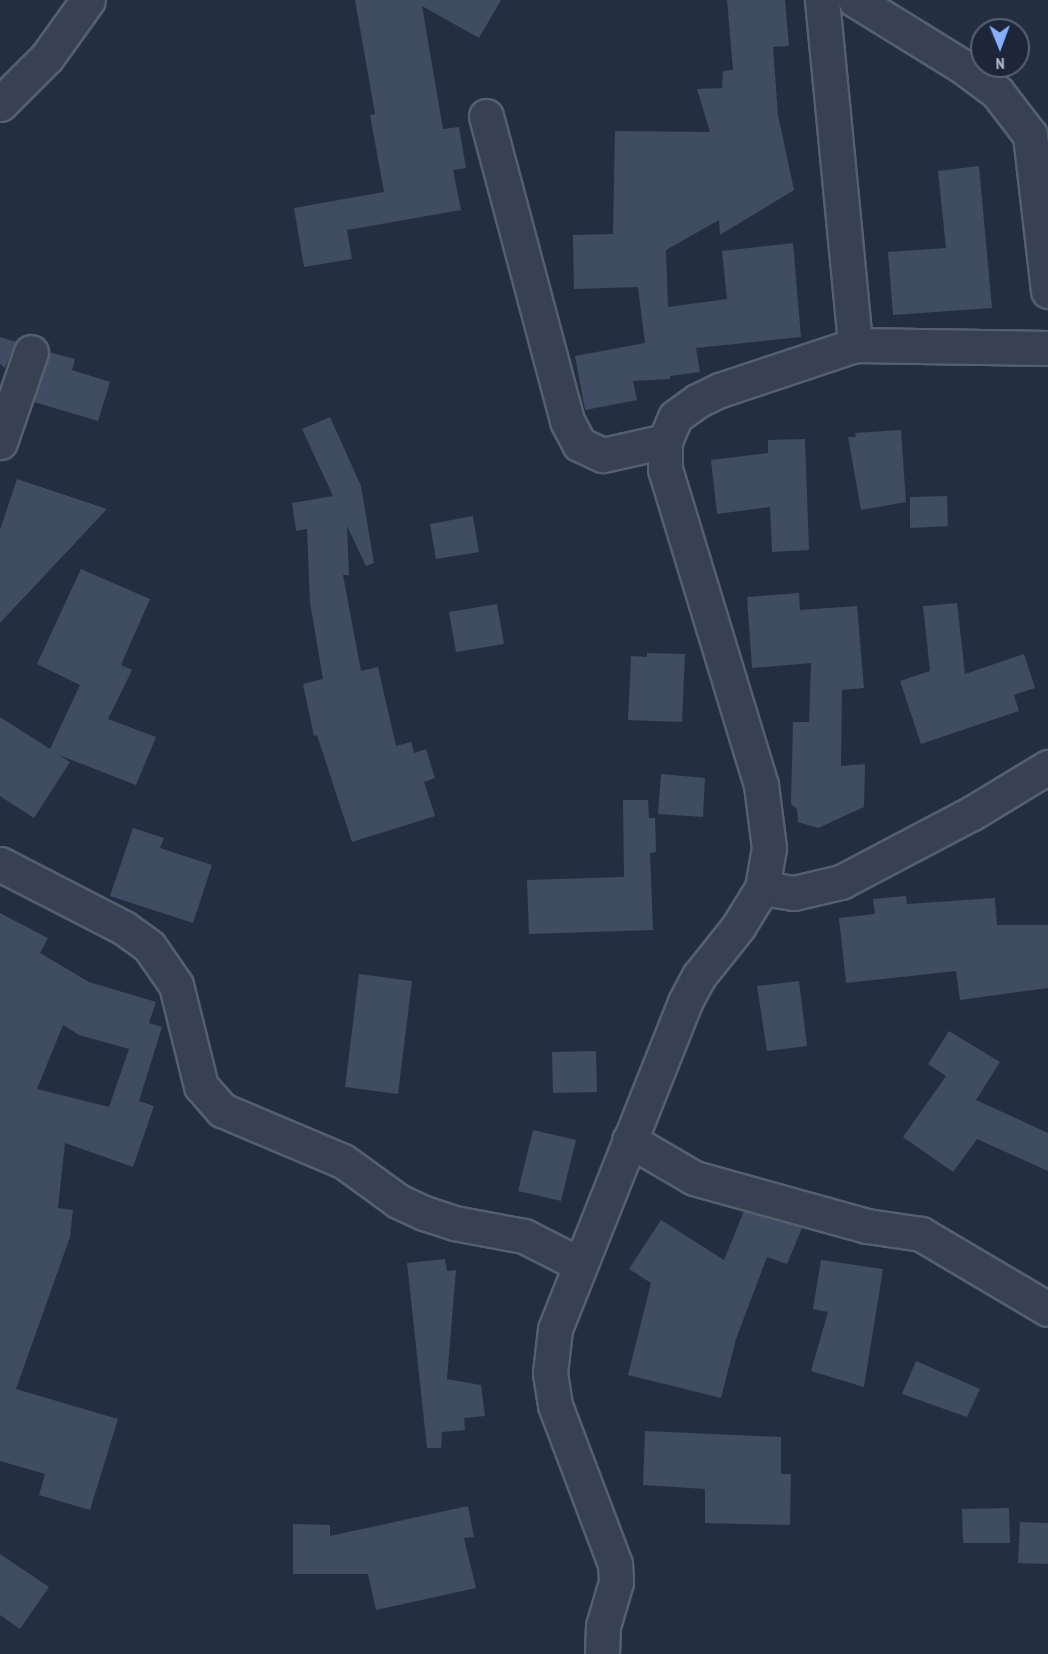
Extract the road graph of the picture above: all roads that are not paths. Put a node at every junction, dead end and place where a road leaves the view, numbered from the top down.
1 (88, 0) edge
2 (822, 0) edge
3 (855, 0) edge
4 (0, 104) edge
5 (486, 116) dead end
6 (1048, 291) edge
7 (855, 345) junction
8 (1048, 348) edge
9 (31, 352) dead end
10 (665, 441) junction
11 (0, 442) edge
12 (1048, 767) edge
13 (0, 864) edge
14 (762, 888) junction
15 (629, 1140) junction
16 (579, 1264) junction
17 (1048, 1309) edge
18 (602, 1654) edge

1 - 4 street
2 - 7 street
3 - 6 street
5 - 10 street
7 - 8 street
7 - 10 street
9 - 11 street
10 - 14 street
12 - 14 street
13 - 16 street
14 - 15 street
15 - 16 street
15 - 17 street
16 - 18 street

